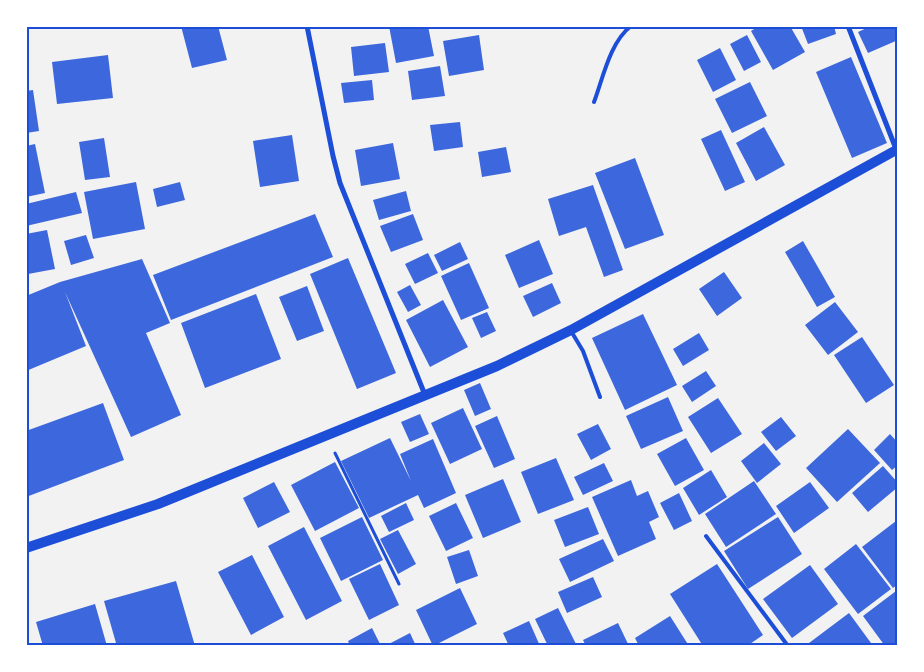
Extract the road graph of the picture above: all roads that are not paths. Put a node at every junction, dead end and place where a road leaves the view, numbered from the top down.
1 (307, 26) edge
2 (631, 26) edge
3 (848, 26) edge
4 (594, 102) dead end
5 (897, 149) edge
6 (570, 330) junction
7 (425, 395) junction
8 (600, 397) dead end
9 (706, 536) dead end
10 (26, 548) edge
11 (788, 646) edge

1 - 7 street
2 - 4 lane
3 - 5 street
5 - 6 main road
6 - 7 main road
6 - 8 lane
7 - 10 main road
9 - 11 lane

